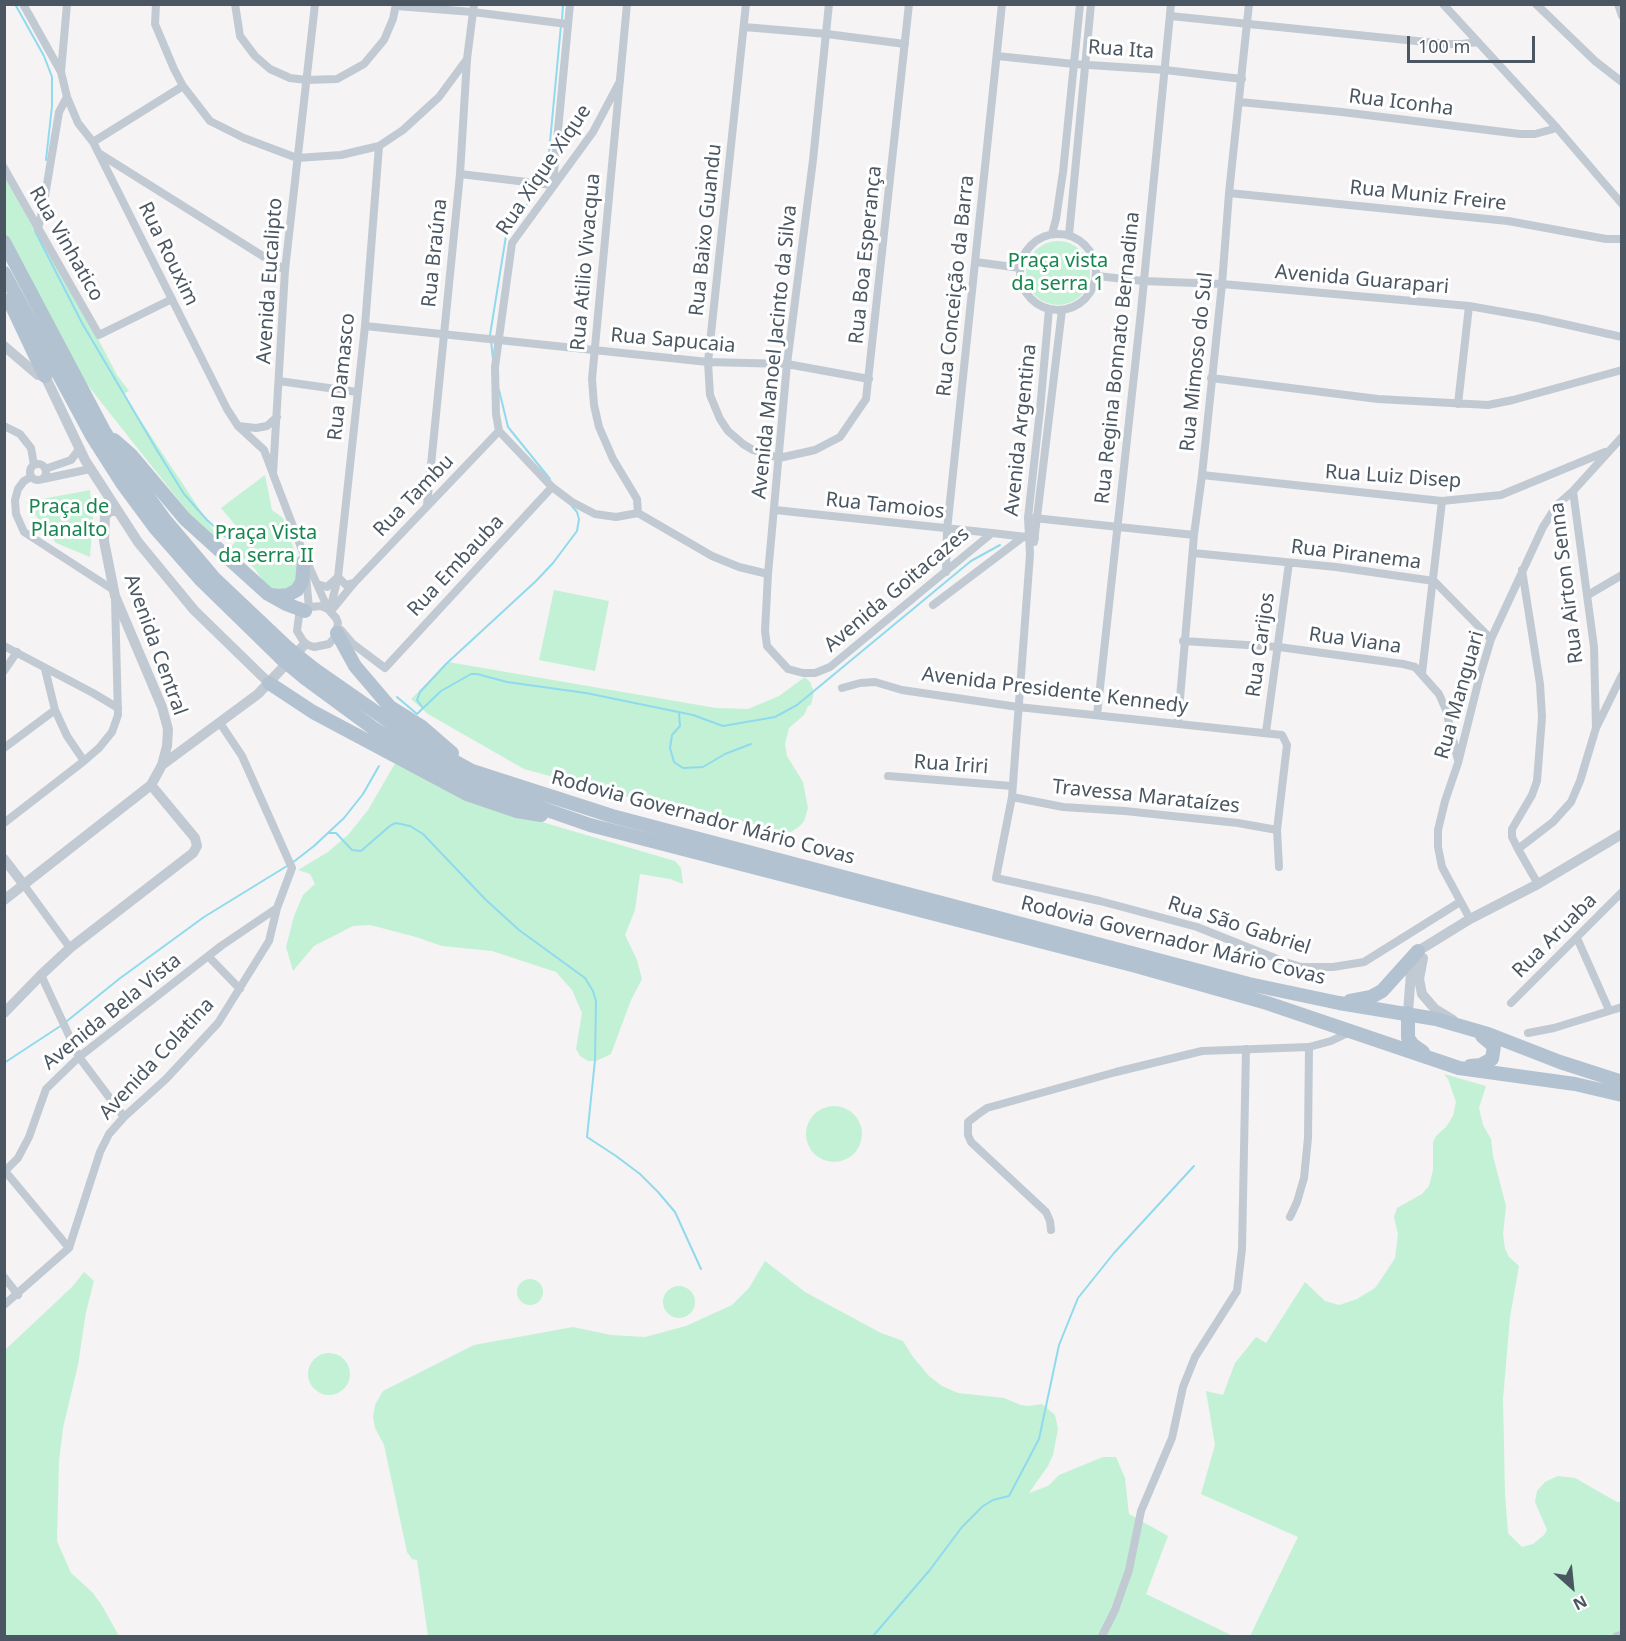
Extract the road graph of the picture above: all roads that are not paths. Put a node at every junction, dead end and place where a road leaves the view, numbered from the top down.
1 (23, 4) edge
2 (67, 4) edge
3 (156, 4) edge
4 (235, 4) edge
5 (315, 4) edge
6 (570, 4) edge
7 (627, 4) edge
8 (746, 4) edge
9 (830, 4) edge
10 (909, 4) edge
11 (1002, 4) edge
12 (1080, 4) edge
13 (1091, 4) edge
14 (1171, 4) edge
15 (1249, 4) edge
16 (1443, 4) edge
17 (1536, 4) edge
18 (1618, 4) edge
19 (396, 5) edge
20 (474, 8) edge
21 (1170, 15) junction
22 (1622, 16) edge
23 (562, 23) junction
24 (1247, 25) junction
25 (744, 27) junction
26 (827, 34) junction
27 (1478, 42) junction
28 (905, 44) junction
29 (997, 56) junction
30 (467, 59) junction
31 (1074, 64) junction
32 (1084, 65) junction
33 (1165, 70) junction
34 (61, 72) junction
35 (1242, 79) junction
36 (306, 80) junction
37 (620, 81) junction
38 (1622, 81) edge
39 (183, 86) junction
40 (67, 97) junction
41 (1240, 102) junction
42 (1557, 128) junction
43 (93, 142) junction
44 (379, 146) junction
45 (100, 154) junction
46 (297, 158) junction
47 (4, 168) edge
48 (460, 174) junction
49 (552, 185) junction
50 (1229, 193) junction
51 (1622, 204) edge
52 (38, 229) junction
53 (1052, 234) junction
54 (1069, 235) junction
55 (1622, 239) edge
56 (4, 242) edge
57 (976, 262) junction
58 (1020, 268) junction
59 (285, 270) junction
60 (4, 273) edge
61 (1097, 276) junction
62 (1143, 281) junction
63 (1222, 284) junction
64 (4, 290) edge
65 (172, 299) junction
66 (1469, 306) junction
67 (1049, 309) junction
68 (1062, 310) junction
69 (365, 326) junction
70 (1622, 329) edge
71 (442, 334) junction
72 (1621, 337) edge
73 (498, 339) junction
74 (4, 346) edge
75 (593, 351) junction
76 (708, 362) junction
77 (787, 364) junction
78 (1622, 370) edge
79 (45, 376) junction
80 (1211, 378) junction
81 (869, 379) junction
82 (279, 381) junction
83 (357, 392) junction
84 (1458, 404) junction
85 (277, 417) junction
86 (4, 426) edge
87 (238, 426) junction
88 (104, 431) junction
89 (500, 431) junction
90 (1622, 437) edge
91 (80, 448) junction
92 (1609, 450) junction
93 (779, 458) junction
94 (34, 465) junction
95 (90, 469) junction
96 (45, 470) junction
97 (273, 474) junction
98 (1202, 475) junction
99 (30, 477) junction
100 (42, 479) junction
101 (430, 483) junction
102 (552, 487) junction
103 (444, 488) junction
104 (1573, 490) junction
105 (1442, 501) junction
106 (427, 505) junction
107 (775, 510) junction
108 (118, 511) junction
109 (638, 513) junction
110 (1028, 518) junction
111 (1038, 518) junction
112 (1117, 527) junction
113 (947, 530) junction
114 (992, 533) junction
115 (1194, 535) junction
116 (1029, 537) junction
117 (1193, 553) junction
118 (304, 558) junction
119 (1289, 563) junction
120 (1522, 570) junction
121 (946, 572) junction
122 (768, 574) junction
123 (1622, 575) edge
124 (338, 577) junction
125 (1434, 581) junction
126 (354, 583) junction
127 (317, 584) junction
128 (114, 592) junction
129 (268, 594) junction
130 (1588, 595) junction
131 (933, 605) dead end
132 (307, 609) junction
133 (330, 610) junction
134 (338, 630) junction
135 (131, 633) junction
136 (116, 634) junction
137 (1491, 639) junction
138 (1184, 641) junction
139 (305, 644) junction
140 (4, 646) edge
141 (1278, 647) junction
142 (17, 652) junction
143 (285, 653) junction
144 (45, 669) junction
145 (4, 670) edge
146 (815, 673) joint
147 (1422, 673) junction
148 (1622, 675) edge
149 (269, 683) junction
150 (842, 688) dead end
151 (1018, 707) junction
152 (118, 708) junction
153 (55, 710) junction
154 (1097, 715) junction
155 (1178, 722) junction
156 (220, 723) junction
157 (377, 723) junction
158 (1596, 728) junction
159 (168, 729) junction
160 (1266, 732) junction
161 (410, 743) junction
162 (4, 748) edge
163 (182, 749) junction
164 (84, 761) junction
165 (1458, 763) junction
166 (162, 765) junction
167 (888, 776) dead end
168 (151, 785) junction
169 (1012, 786) junction
170 (1012, 797) junction
171 (4, 823) edge
172 (1277, 830) junction
173 (1622, 834) edge
174 (1518, 849) junction
175 (4, 859) edge
176 (1279, 867) dead end
177 (996, 878) joint
178 (1538, 884) junction
179 (24, 885) junction
180 (1622, 892) edge
181 (4, 900) edge
182 (1460, 902) junction
183 (277, 908) junction
184 (1470, 919) junction
185 (1577, 938) junction
186 (1434, 941) junction
187 (70, 948) junction
188 (1418, 951) junction
189 (208, 956) junction
190 (41, 975) junction
191 (240, 988) junction
192 (1339, 1003) junction
193 (1511, 1003) dead end
194 (1622, 1007) edge
195 (1610, 1010) junction
196 (4, 1013) edge
197 (1408, 1014) junction
198 (1472, 1029) junction
199 (1352, 1031) junction
200 (1528, 1033) dead end
201 (1309, 1047) junction
202 (1246, 1049) junction
203 (79, 1057) junction
204 (1437, 1062) junction
205 (1460, 1068) junction
206 (1622, 1082) edge
207 (1622, 1095) edge
208 (124, 1117) junction
209 (5, 1171) edge
210 (1290, 1217) dead end
211 (1051, 1230) dead end
212 (69, 1248) junction
213 (4, 1277) edge
214 (18, 1295) junction
215 (4, 1305) edge
216 (1102, 1636) edge

1 - 34 street
2 - 34 street
3 - 39 street
4 - 36 street
5 - 36 street, Avenida Eucalipto
6 - 23 street
7 - 37 street, Rua Atilio Vivacqua
8 - 25 street, Rua Baixo Guandu
9 - 26 street, Avenida Manoel Jacinto da Silva
10 - 28 street, Rua Boa Esperança
11 - 29 street, Rua Conceição da Barra
12 - 31 street
13 - 32 street
14 - 21 street, Rua Regina Bonnato Bernadina
15 - 24 street, Rua Mimoso do Sul
16 - 27 street
17 - 38 street
18 - 22 street
19 - 20 street
19 - 36 street
20 - 23 street
20 - 30 street, Rua Braúna
21 - 24 street
21 - 33 street, Rua Regina Bonnato Bernadina
23 - 49 street
24 - 27 street
24 - 35 street, Rua Mimoso do Sul
25 - 26 street
25 - 76 street, Rua Baixo Guandu
26 - 28 street
26 - 77 street, Avenida Manoel Jacinto da Silva
27 - 42 street
28 - 81 street, Rua Boa Esperança
29 - 31 street, Rua Ita
29 - 57 street, Rua Conceição da Barra
30 - 44 street
30 - 48 street, Rua Braúna
31 - 32 street, Rua Ita
31 - 53 street
32 - 33 street, Rua Ita
32 - 54 street
33 - 35 street, Rua Ita
33 - 62 street, Rua Regina Bonnato Bernadina
34 - 40 street, Rua Rouxim
35 - 41 street, Rua Mimoso do Sul
36 - 46 street, Avenida Eucalipto
37 - 49 street, Rua Xique Xique
37 - 75 street, Rua Atilio Vivacqua
39 - 43 street
39 - 46 street
40 - 43 street, Rua Rouxim
40 - 52 street
41 - 42 street, Rua Iconha
41 - 50 street, Rua Mimoso do Sul
42 - 51 street
43 - 45 street, Rua Rouxim
44 - 46 street
44 - 69 street, Rua Damasco
45 - 59 street
45 - 65 street, Rua Rouxim
46 - 59 street, Avenida Eucalipto
47 - 52 street, Rua Vinhatico
48 - 49 street
48 - 71 street, Rua Braúna
49 - 73 street, Rua Xique Xique
50 - 55 street, Rua Muniz Freire
50 - 63 street, Rua Mimoso do Sul
52 - 65 street, Rua Vinhatico
53 - 54 street
53 - 58 street
54 - 61 street
56 - 88 main road, Rodovia Governador Mário Covas
57 - 58 street
57 - 113 street, Rua Conceição da Barra
58 - 67 street
59 - 82 street, Avenida Eucalipto
60 - 143 main road, Rodovia Governador Mário Covas
61 - 62 street, Avenida Guarapari
61 - 68 street
62 - 63 street, Avenida Guarapari
62 - 112 street, Rua Regina Bonnato Bernadina
63 - 66 street, Avenida Guarapari
63 - 80 street, Rua Mimoso do Sul
64 - 79 main road
65 - 87 street, Rua Rouxim
66 - 72 street, Avenida Guarapari
66 - 84 street
67 - 68 street
67 - 110 street, Avenida Argentina
68 - 111 street, Avenida Argentina
69 - 71 street, Rua Sapucaia
69 - 83 street, Rua Damasco
70 - 72 street
71 - 73 street, Rua Sapucaia
71 - 101 street, Rua Braúna
73 - 75 street, Rua Sapucaia
73 - 89 street, Rua Xique Xique
74 - 79 street
75 - 76 street, Rua Sapucaia
75 - 109 street, Rua Atilio Vivacqua
76 - 77 street, Rua Sapucaia
76 - 93 street, Rua Baixo Guandu
77 - 81 street, Rua Sapucaia
77 - 93 street, Avenida Manoel Jacinto da Silva
78 - 84 street
79 - 91 street
80 - 84 street
80 - 98 street, Rua Mimoso do Sul
81 - 93 street, Rua Boa Esperança
82 - 83 street
82 - 85 street, Avenida Eucalipto
83 - 124 street, Rua Damasco
85 - 87 street
85 - 97 street, Avenida Eucalipto
86 - 94 street
87 - 97 street, Rua Rouxim
88 - 129 main road
88 - 143 main road, Rodovia Governador Mário Covas
89 - 102 street
89 - 103 street, Rua Tambu
90 - 92 street, Rua Airton Senna
91 - 95 street
91 - 96 street
92 - 104 street, Rua Airton Senna
92 - 105 street, Rua Luiz Disep
93 - 107 street, Avenida Manoel Jacinto da Silva
94 - 96 street
94 - 99 street
95 - 100 street
95 - 108 street
96 - 100 street
97 - 118 street, Avenida Eucalipto
98 - 105 street, Rua Luiz Disep
98 - 115 street, Rua Mimoso do Sul
99 - 100 street
99 - 128 street
101 - 103 street
101 - 106 street, Rua Braúna
102 - 109 street
102 - 134 street, Rua Embauba
103 - 106 street, Rua Tambu
104 - 120 street, Rua Manguari
104 - 130 street, Rua Airton Senna
105 - 125 street
106 - 126 street, Rua Tambu
107 - 113 street, Rua Tamoios
107 - 122 street, Avenida Manoel Jacinto da Silva
108 - 128 street, Avenida Central
108 - 149 street
109 - 122 street
110 - 111 street
110 - 116 street, Avenida Argentina
111 - 112 street
111 - 116 street, Avenida Argentina
112 - 115 street
112 - 154 street, Rua Regina Bonnato Bernadina
113 - 114 street, Rua Tamoios
113 - 121 street, Rua Conceição da Barra
114 - 116 street, Avenida Goitacazes
114 - 121 street, Avenida Goitacazes
115 - 117 street, Rua Mimoso do Sul
116 - 131 street
116 - 151 street, Avenida Argentina
117 - 119 street, Rua Piranema
117 - 138 street, Rua Mimoso do Sul
118 - 127 street, Avenida Eucalipto
118 - 129 main road
118 - 132 street, Avenida Eucalipto
119 - 125 street, Rua Piranema
119 - 141 street, Rua Carijos
120 - 137 street, Rua Manguari
120 - 174 street
121 - 146 street, Avenida Goitacazes
122 - 146 street, Avenida Manoel Jacinto da Silva
123 - 130 street
124 - 126 street
124 - 127 street
124 - 133 street, Rua Damasco
125 - 137 street, Rua Piranema
125 - 147 street
126 - 133 street, Rua Tambu
127 - 133 street, Avenida Eucalipto
128 - 135 street, Avenida Central
128 - 136 street
129 - 132 main road
130 - 158 street, Rua Airton Senna
132 - 133 street
132 - 139 street
133 - 134 street
134 - 139 street
134 - 157 main road
135 - 136 street
135 - 159 street, Avenida Central
136 - 152 street
137 - 165 street, Rua Manguari
138 - 141 street, Rua Viana
138 - 155 street, Rua Mimoso do Sul
139 - 149 street
140 - 142 street
141 - 147 street, Rua Viana
141 - 160 street, Rua Carijos
142 - 144 street
142 - 145 street
143 - 157 main road, Rodovia Governador Mário Covas, bridge
144 - 152 street
144 - 153 street
147 - 165 street, Rua Viana
148 - 158 street
149 - 156 street
149 - 157 main road
150 - 151 street, Avenida Presidente Kennedy
151 - 154 street, Avenida Presidente Kennedy
151 - 169 street, Avenida Argentina
152 - 164 street
153 - 162 street
153 - 164 street
154 - 155 street, Avenida Presidente Kennedy
155 - 160 street, Avenida Presidente Kennedy
156 - 163 street
156 - 183 street, Avenida Colatina
157 - 161 main road, Rodovia Governador Mário Covas
157 - 161 main road
158 - 174 street, Rua Airton Senna
159 - 163 street
159 - 166 street, Avenida Central
160 - 172 street
161 - 192 main road, Rodovia Governador Mário Covas
161 - 199 main road, Rodovia Governador Mário Covas
163 - 166 street
164 - 171 street
165 - 182 street, Rua Manguari
166 - 168 street
167 - 169 street, Rua Iriri
168 - 179 street
168 - 187 street
169 - 170 street, Avenida Argentina
170 - 172 street, Travessa Marataízes
170 - 177 street, Avenida Argentina
172 - 176 street
173 - 178 street
174 - 178 street
175 - 179 street
177 - 182 street, Rua São Gabriel
178 - 184 street
179 - 181 street
179 - 187 street
180 - 185 street, Rua Aruaba
182 - 184 street, Rua Manguari
183 - 189 street, Avenida Bela Vista
183 - 191 street, Avenida Colatina
184 - 186 street
185 - 193 street, Rua Aruaba
185 - 195 street
186 - 188 street
186 - 198 street
187 - 190 street
188 - 192 main road
188 - 197 street
189 - 191 street
189 - 203 street, Avenida Bela Vista
190 - 196 street
190 - 203 street
191 - 208 street, Avenida Colatina
192 - 197 main road, Rodovia Governador Mário Covas
194 - 195 street
195 - 200 street
197 - 198 main road, Rodovia Governador Mário Covas
197 - 204 main road
198 - 205 main road
198 - 206 main road, Rodovia Governador Mário Covas
199 - 201 street
199 - 204 main road, Rodovia Governador Mário Covas
201 - 202 street
201 - 210 street
202 - 211 street
202 - 216 street
203 - 208 street
203 - 209 street, Avenida Bela Vista
204 - 205 main road, Rodovia Governador Mário Covas
205 - 207 main road, Rodovia Governador Mário Covas
208 - 212 street, Avenida Colatina
209 - 212 street
212 - 214 street, Avenida Colatina
213 - 214 street
214 - 215 street, Avenida Colatina

